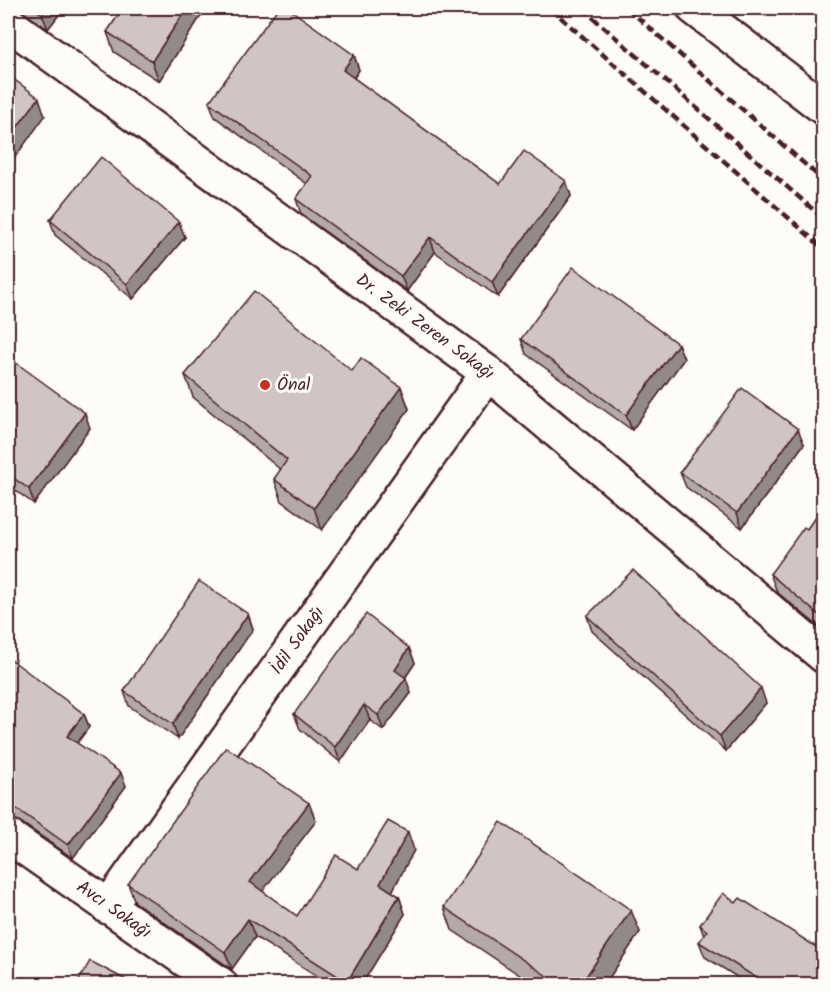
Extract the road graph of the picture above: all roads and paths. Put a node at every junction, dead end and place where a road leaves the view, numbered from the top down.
1 (694, 8) edge
2 (8, 23) edge
3 (824, 108) edge
4 (488, 373) junction
5 (824, 656) edge
6 (8, 836) edge
7 (108, 907) junction
8 (220, 984) edge

1 - 3 street
2 - 4 street, Dr. Zeki Zeren Sokağı
4 - 5 street, Dr. Zeki Zeren Sokağı
4 - 7 street, İdil Sokağı
6 - 7 street, Avcı Sokağı
7 - 8 street, Avcı Sokağı

